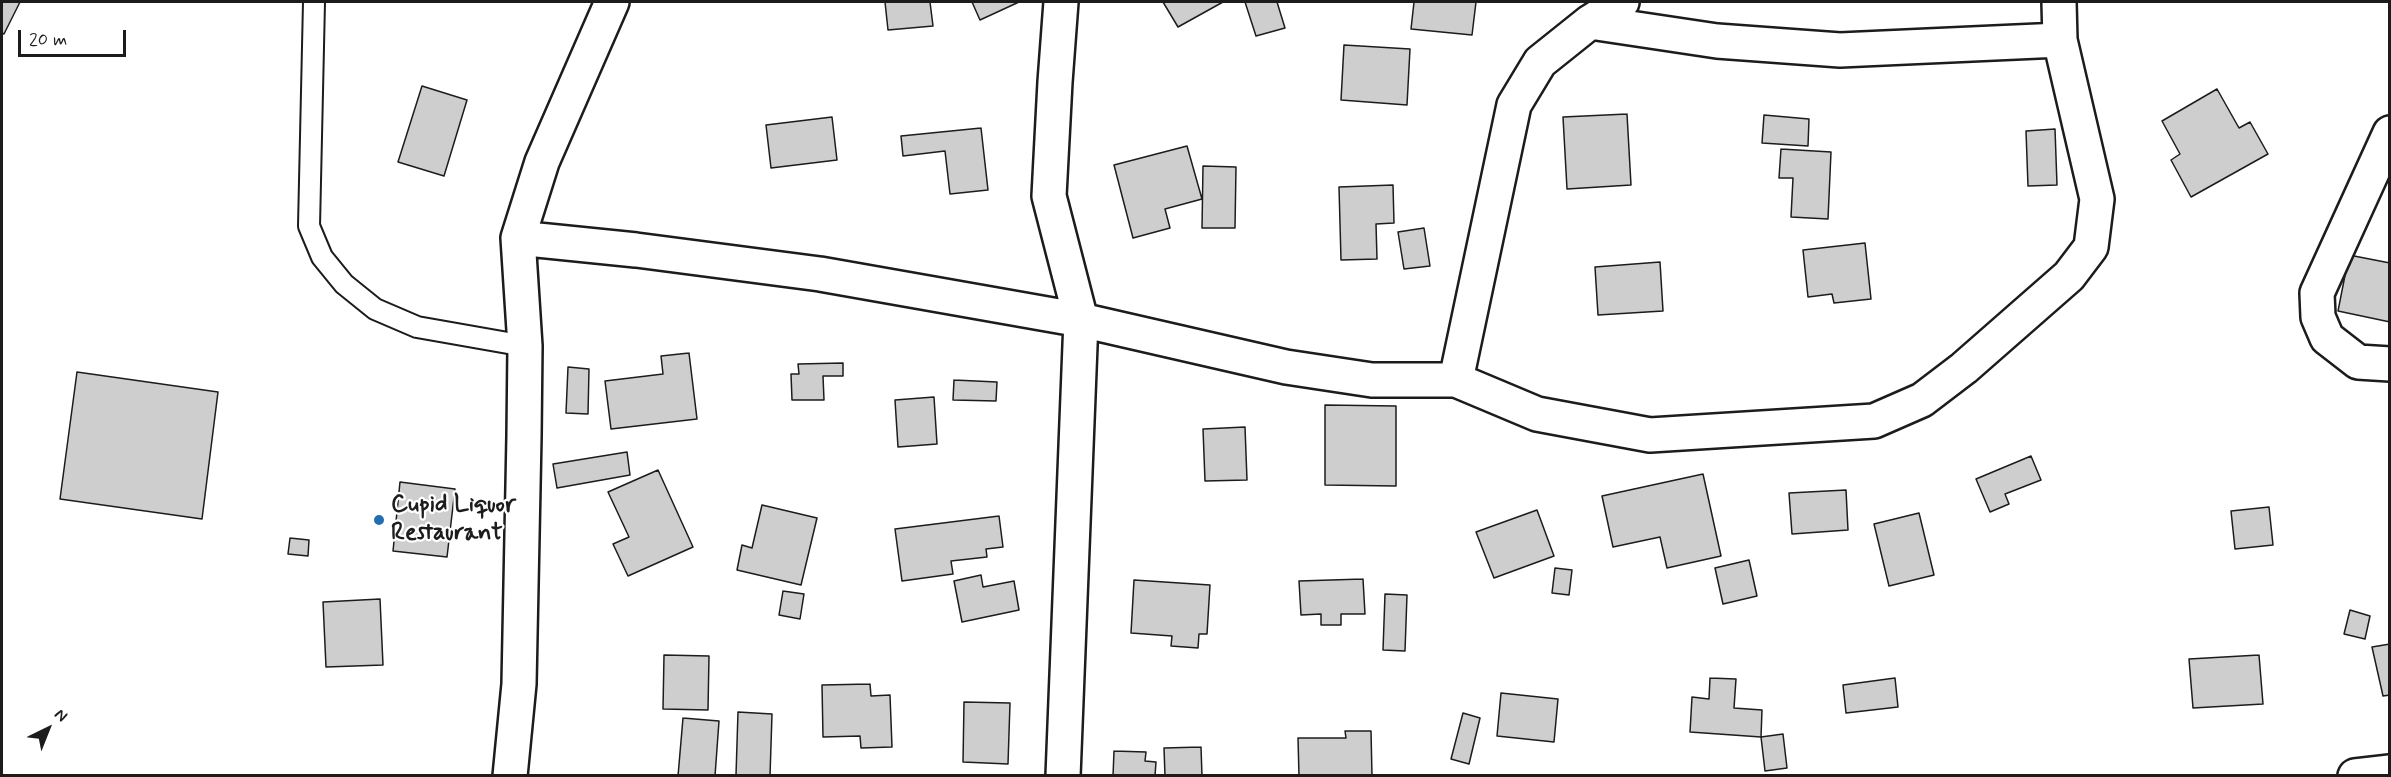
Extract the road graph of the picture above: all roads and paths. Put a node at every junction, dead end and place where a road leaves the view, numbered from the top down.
1 (314, 2) edge
2 (612, 2) edge
3 (1061, 2) edge
4 (1620, 2) edge
5 (2059, 2) edge
6 (1590, 22) junction
7 (2060, 40) junction
8 (2390, 133) edge
9 (518, 238) junction
10 (1081, 320) junction
11 (525, 346) junction
12 (2390, 364) edge
13 (1455, 380) junction
14 (2390, 772) edge
15 (510, 776) edge
16 (1063, 776) edge
17 (2355, 776) edge

1 - 11 lane
2 - 9 street
3 - 10 street
4 - 6 street
5 - 7 street
6 - 7 street
6 - 13 street
7 - 13 street
8 - 12 street
9 - 10 street
9 - 11 street
10 - 13 street
10 - 16 street
11 - 15 street
14 - 17 street

